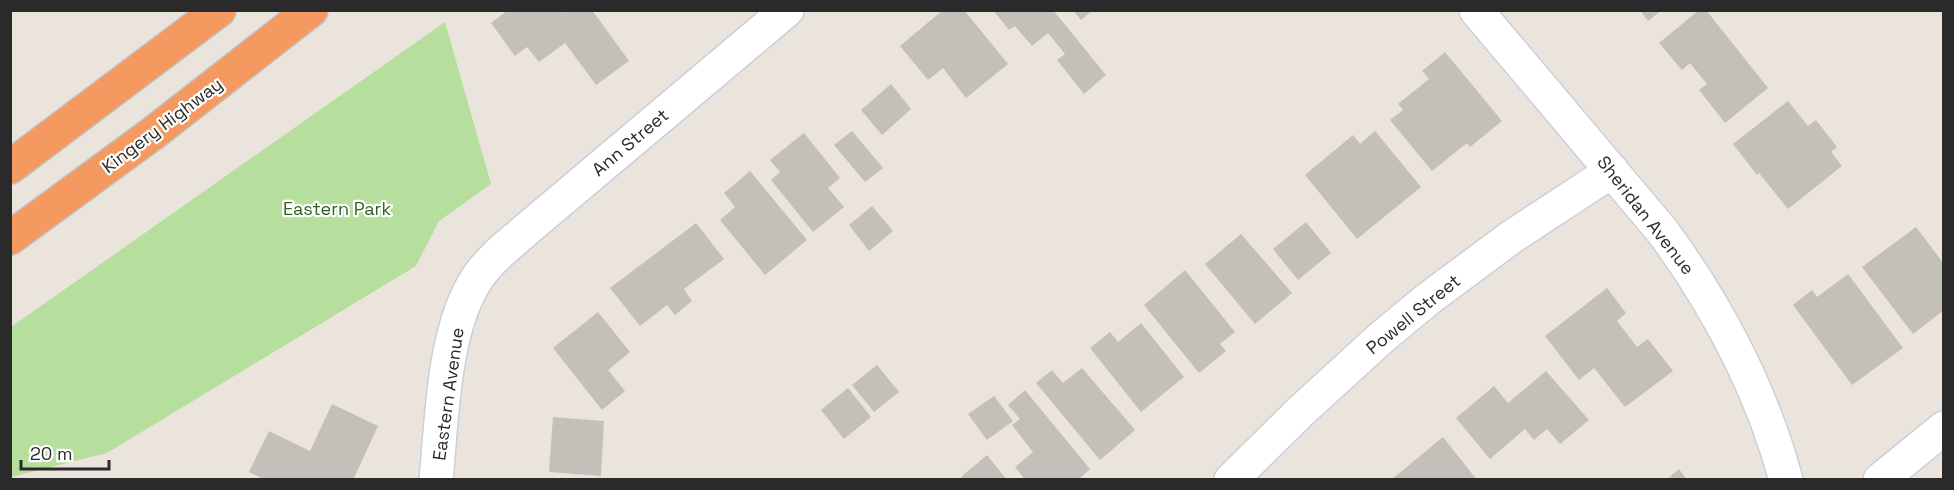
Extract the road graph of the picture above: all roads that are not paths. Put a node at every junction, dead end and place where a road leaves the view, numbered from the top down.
1 (219, 10) edge
2 (311, 10) edge
3 (787, 10) edge
4 (1476, 10) edge
5 (10, 167) edge
6 (1612, 171) junction
7 (10, 238) edge
8 (477, 278) joint
9 (1944, 428) edge
10 (436, 480) edge
11 (1231, 480) edge
12 (1786, 480) edge
13 (1880, 480) edge

1 - 5 highway
2 - 7 highway, Kingery Highway
3 - 8 street, Ann Street
4 - 6 street, Sheridan Avenue
6 - 11 street, Powell Street
6 - 12 street, Sheridan Avenue
8 - 10 street, Eastern Avenue
9 - 13 street

